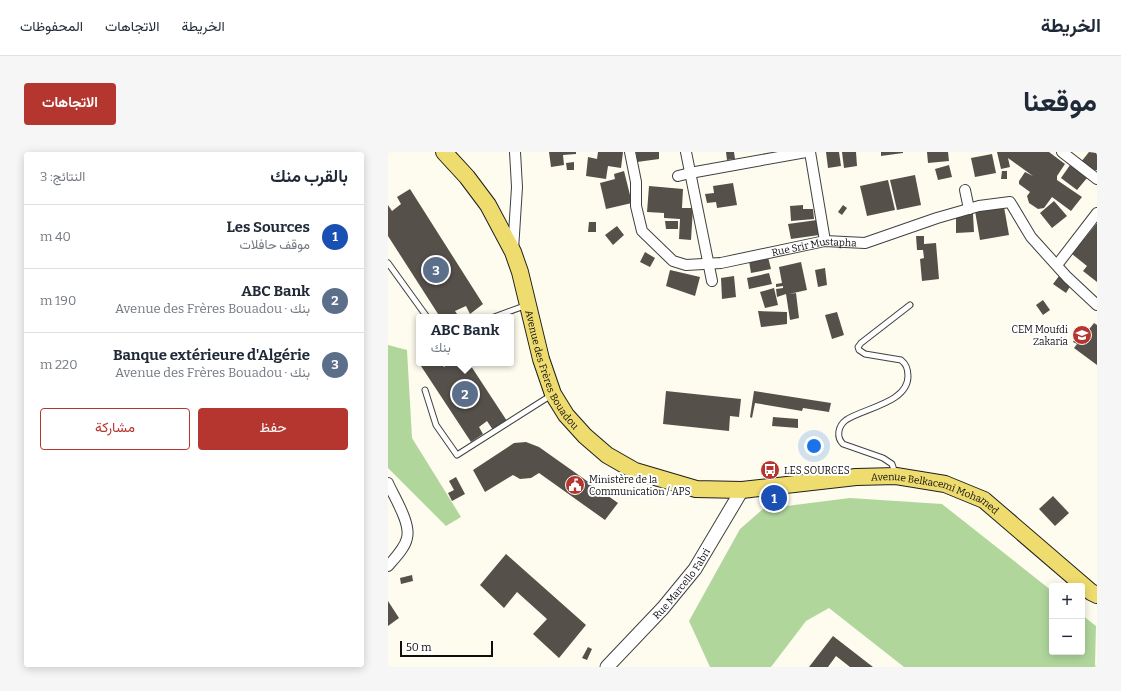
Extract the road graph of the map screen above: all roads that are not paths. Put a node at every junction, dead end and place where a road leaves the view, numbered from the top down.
1 (444, 152) edge
2 (515, 152) edge
3 (630, 152) edge
4 (686, 152) edge
5 (806, 152) edge
6 (810, 152) edge
7 (1062, 152) edge
8 (690, 173) junction
9 (678, 176) dead end
10 (1097, 179) edge
11 (964, 190) dead end
12 (970, 209) junction
13 (1097, 213) edge
14 (825, 241) junction
15 (513, 252) junction
16 (388, 263) edge
17 (710, 264) junction
18 (1057, 265) junction
19 (712, 281) dead end
20 (528, 304) junction
21 (910, 305) dead end
22 (1097, 305) edge
23 (425, 314) edge
24 (502, 314) edge
25 (425, 390) dead end
26 (553, 394) junction
27 (896, 476) junction
28 (388, 483) edge
29 (742, 490) junction
30 (388, 566) edge
31 (1097, 595) edge
32 (607, 667) edge

1 - 15 main road, Avenue des Frères Bouadou
2 - 15 street
3 - 17 street, Rue Srir Mustapha
4 - 8 street
5 - 8 street
6 - 14 street
7 - 10 street
8 - 9 street
8 - 17 street
11 - 12 street
12 - 14 street, Rue Srir Mustapha
12 - 18 street, Rue Srir Mustapha
13 - 18 street
14 - 17 street, Rue Srir Mustapha
15 - 20 main road, Avenue des Frères Bouadou
16 - 23 lane
17 - 19 street
18 - 22 street, Rue Srir Mustapha
20 - 24 lane
20 - 26 main road, Avenue des Frères Bouadou
21 - 27 lane
25 - 26 lane
26 - 29 main road, Avenue des Frères Bouadou
27 - 29 main road, Avenue Belkacemi Mohamed
27 - 31 main road, Avenue Belkacemi Mohamed
28 - 30 street
29 - 32 street, Rue Marcello Fabri

